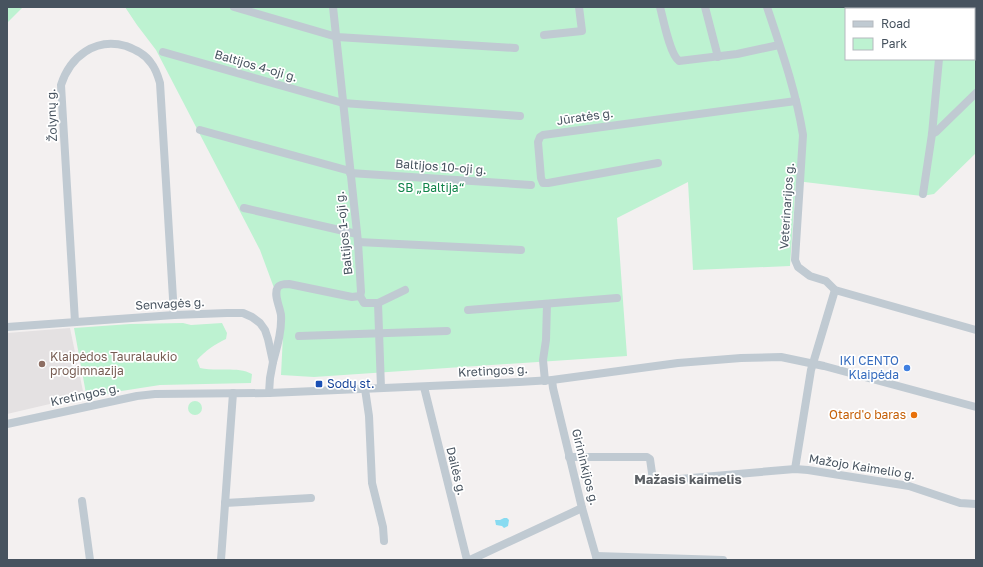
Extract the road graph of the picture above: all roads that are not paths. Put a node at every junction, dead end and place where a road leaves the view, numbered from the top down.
1 (234, 7) edge
2 (333, 7) edge
3 (579, 7) edge
4 (660, 7) edge
5 (705, 7) edge
6 (767, 7) edge
7 (544, 35) dead end
8 (337, 37) junction
9 (780, 45) junction
10 (515, 48) dead end
11 (163, 52) dead end
12 (718, 57) junction
13 (939, 60) edge
14 (976, 93) edge
15 (796, 101) junction
16 (343, 103) junction
17 (520, 116) dead end
18 (200, 130) dead end
19 (932, 134) junction
20 (658, 163) dead end
21 (350, 172) junction
22 (530, 185) dead end
23 (923, 194) dead end
24 (244, 208) dead end
25 (357, 238) junction
26 (521, 250) dead end
27 (405, 290) dead end
28 (835, 290) junction
29 (360, 296) junction
30 (617, 298) dead end
31 (378, 303) junction
32 (547, 304) junction
33 (468, 310) dead end
34 (174, 315) junction
35 (75, 322) junction
36 (7, 328) edge
37 (976, 330) edge
38 (447, 331) dead end
39 (379, 334) junction
40 (299, 336) dead end
41 (273, 362) junction
42 (813, 363) junction
43 (548, 380) junction
44 (424, 387) junction
45 (381, 388) junction
46 (365, 389) junction
47 (233, 393) junction
48 (269, 393) junction
49 (976, 408) edge
50 (7, 424) edge
51 (569, 457) junction
52 (795, 469) junction
53 (311, 498) dead end
54 (82, 501) dead end
55 (225, 503) junction
56 (976, 504) edge
57 (582, 508) junction
58 (384, 541) dead end
59 (597, 558) edge
60 (90, 560) edge
61 (221, 560) edge
62 (468, 560) edge
63 (723, 560) edge

1 - 8 street
2 - 8 street, Baltijos 1-oji g.
3 - 7 street
4 - 12 street
5 - 12 street
6 - 9 street, Veterinarijos g.
8 - 10 street
8 - 16 street, Baltijos 1-oji g.
9 - 12 street
9 - 15 street, Veterinarijos g.
11 - 16 street, Baltijos 4-oji g.
13 - 19 street
14 - 19 street
15 - 20 street, Jūratės g.
15 - 28 street, Veterinarijos g.
16 - 17 street, Baltijos 4-oji g.
16 - 21 street, Baltijos 1-oji g.
18 - 21 street, Baltijos 10-oji g.
19 - 23 street
21 - 22 street, Baltijos 10-oji g.
21 - 25 street, Baltijos 1-oji g.
24 - 25 street
25 - 26 street
25 - 29 street, Baltijos 1-oji g.
27 - 31 street
28 - 37 street, Veterinarijos g.
28 - 42 street
29 - 31 street
29 - 41 street
30 - 32 street
31 - 39 street
32 - 33 street
32 - 43 street, Girininkijos g.
34 - 35 street, Senvagės g.
34 - 35 street, Žolynų g.
34 - 41 street, Senvagės g.
35 - 36 street, Senvagės g.
38 - 39 street
39 - 40 street
39 - 45 street
41 - 48 street, Senvagės g.
42 - 43 street, Kretingos g.
42 - 49 street, Kretingos g.
42 - 52 street
43 - 44 street, Kretingos g.
43 - 51 street, Girininkijos g.
44 - 45 street, Kretingos g.
44 - 62 street, Dailės g.
45 - 46 street, Kretingos g.
46 - 48 street, Kretingos g.
46 - 58 street
47 - 48 street, Kretingos g.
47 - 50 street, Kretingos g.
47 - 55 street
51 - 52 street, Mažojo Kaimelio g.
51 - 57 street, Girininkijos g.
52 - 56 street, Mažojo Kaimelio g.
53 - 55 street
54 - 60 street
55 - 61 street
57 - 59 street, Girininkijos g.
57 - 62 street
59 - 63 street

